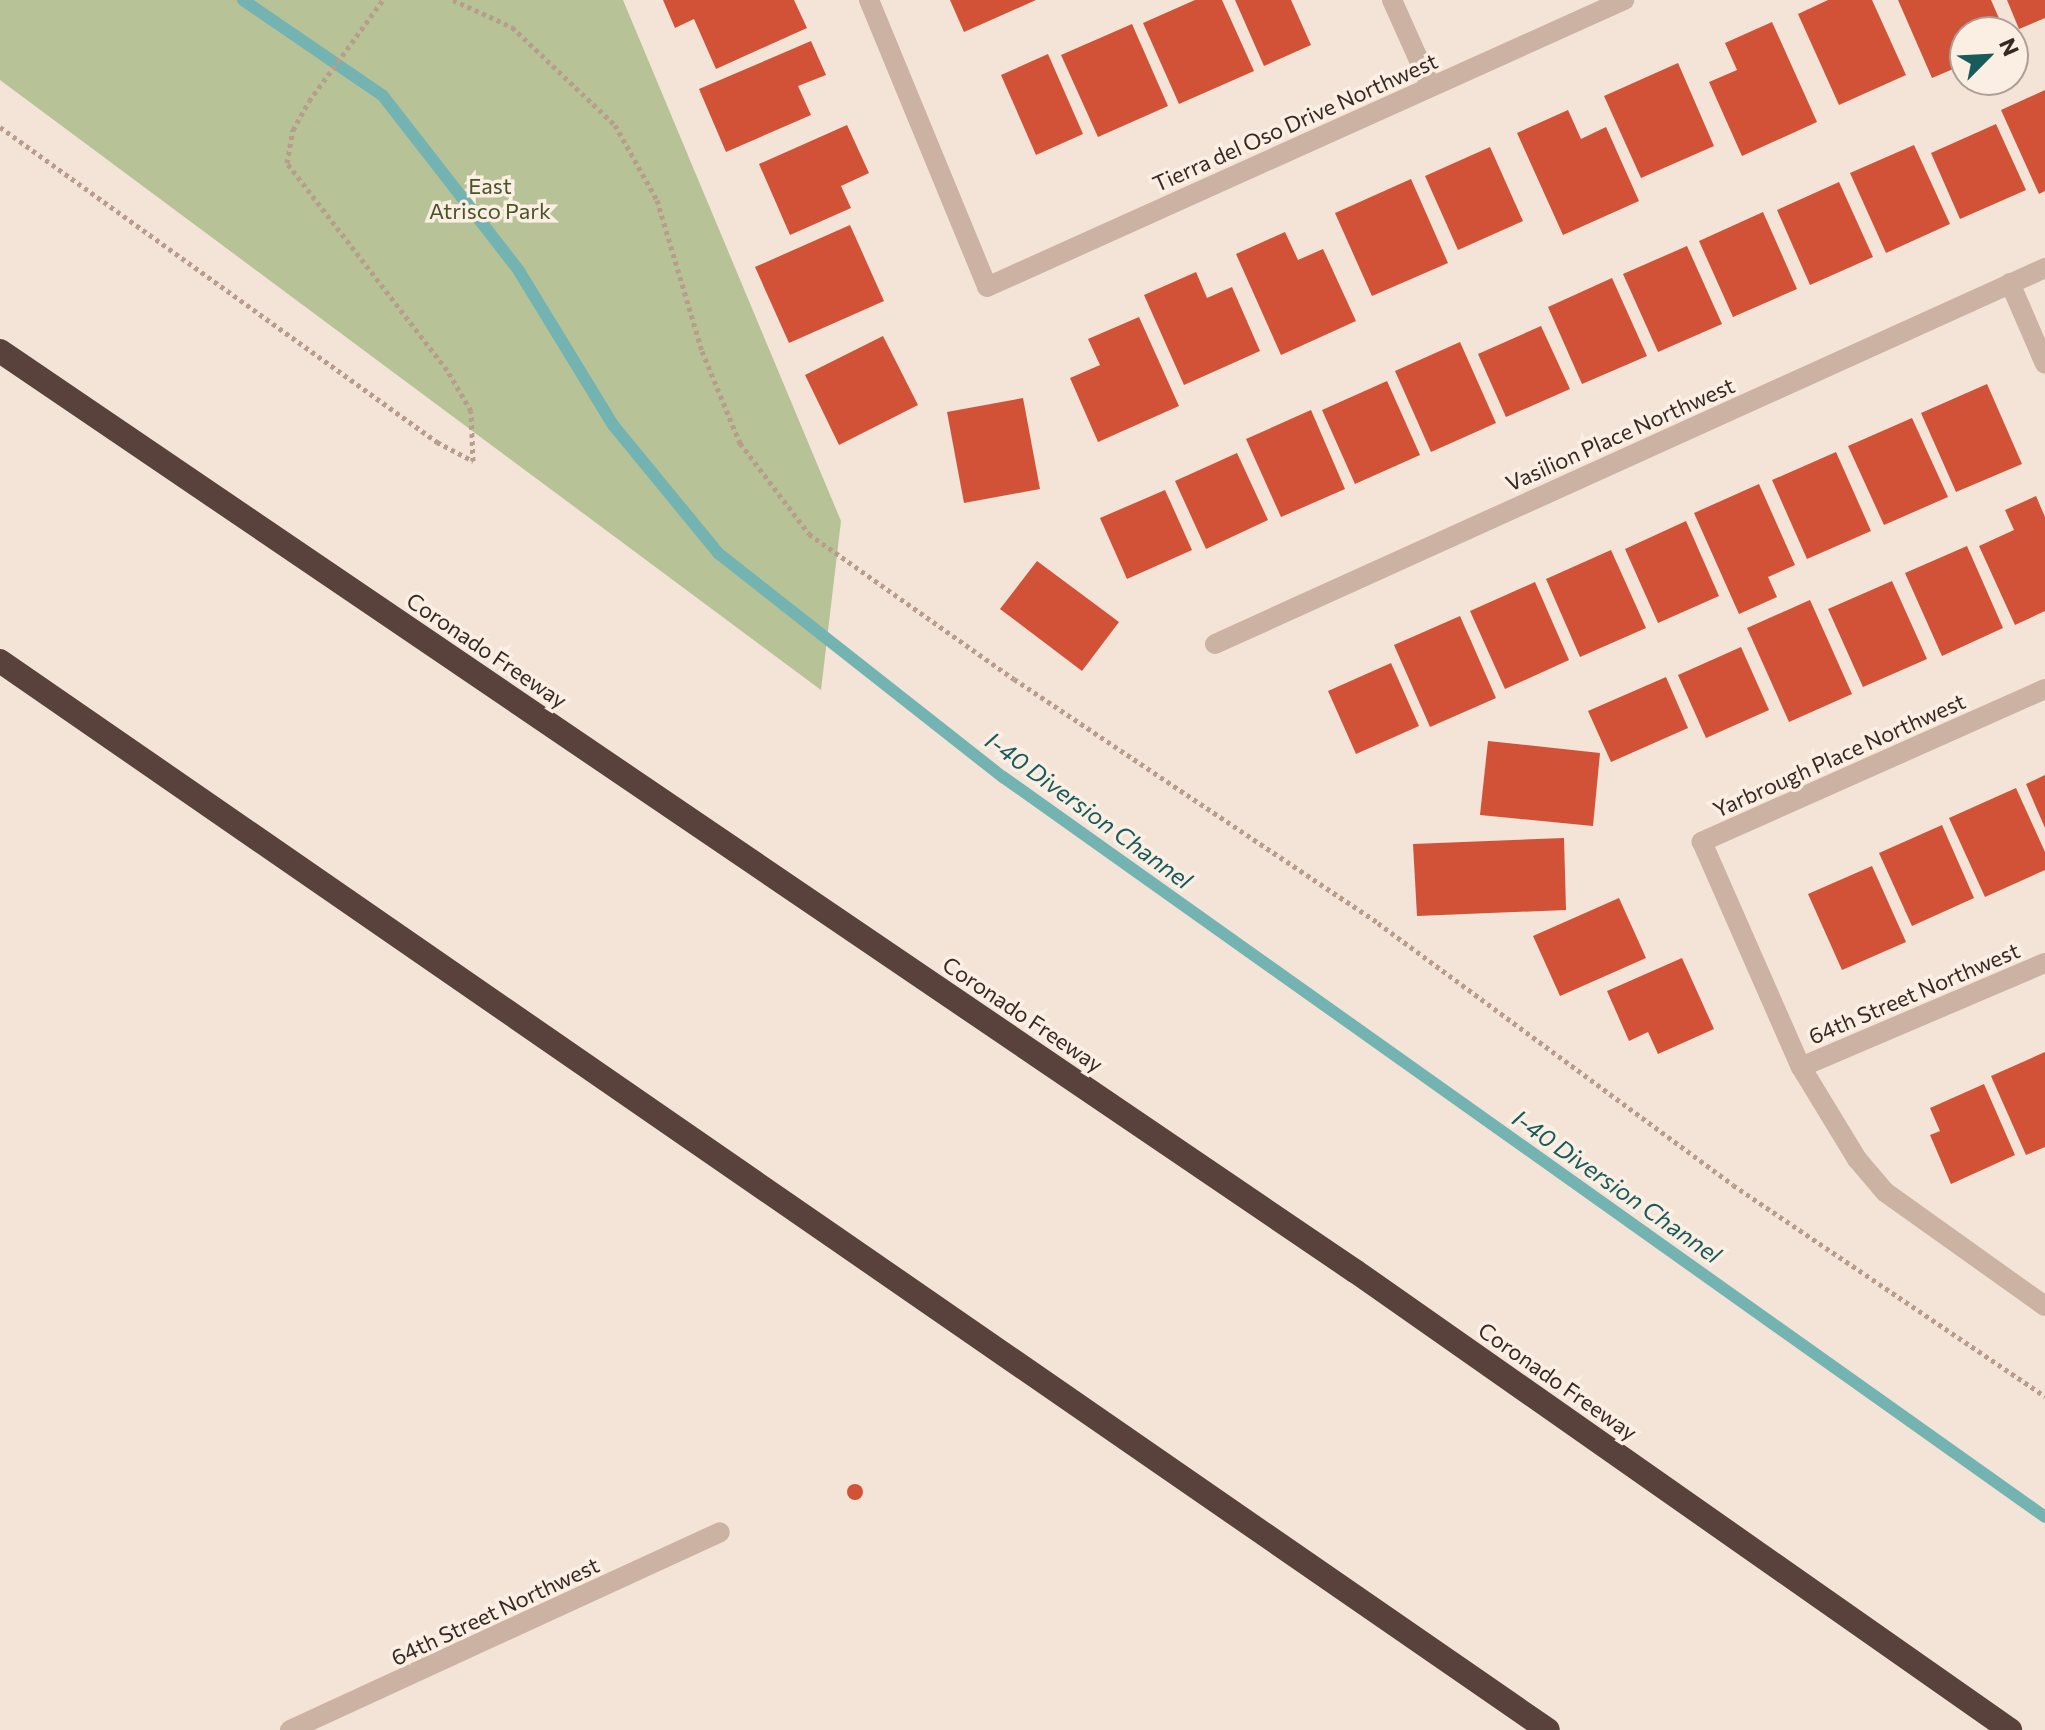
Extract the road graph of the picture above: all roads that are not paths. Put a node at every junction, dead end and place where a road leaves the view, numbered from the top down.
1 (869, 0) edge
2 (1392, 0) edge
3 (1624, 0) edge
4 (1431, 87) junction
5 (2045, 268) edge
6 (2010, 283) junction
7 (0, 351) edge
8 (2045, 364) edge
9 (1215, 644) dead end
10 (0, 661) edge
11 (2045, 689) edge
12 (2045, 963) edge
13 (1801, 1067) junction
14 (2041, 1297) edge
15 (720, 1532) dead end
16 (290, 1730) edge
17 (1548, 1730) edge
18 (2010, 1730) edge

1 - 4 street, Tierra del Oso Drive Northwest
2 - 4 street
3 - 4 street, Tierra del Oso Drive Northwest
5 - 6 street, Vasilion Place Northwest
6 - 8 street
6 - 9 street, Vasilion Place Northwest
7 - 18 highway, Coronado Freeway
10 - 17 highway
11 - 13 street, Yarbrough Place Northwest
12 - 13 street, 64th Street Northwest
13 - 14 street
15 - 16 street, 64th Street Northwest

